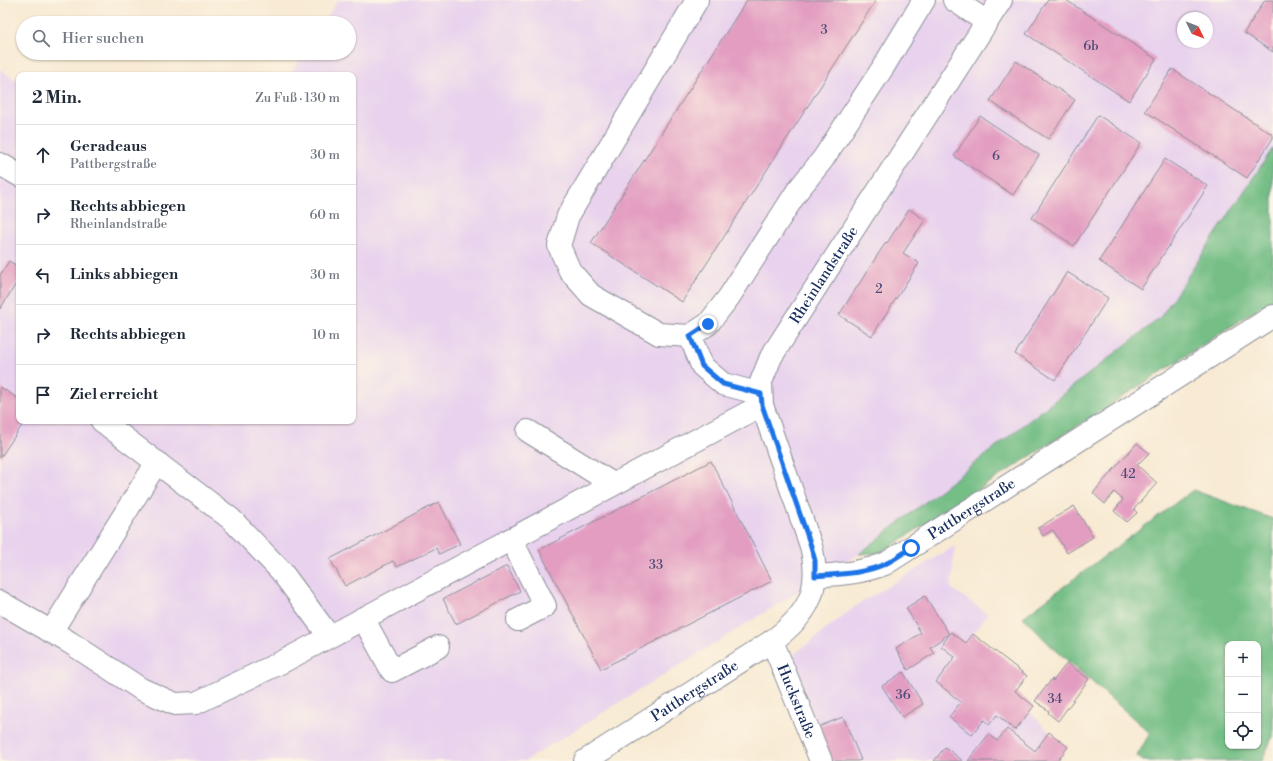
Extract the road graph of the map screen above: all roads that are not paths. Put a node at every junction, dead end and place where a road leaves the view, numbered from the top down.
1 (697, 0) edge
2 (924, 0) edge
3 (954, 0) edge
4 (1001, 0) edge
5 (987, 22) junction
6 (0, 164) edge
7 (16, 173) edge
8 (1273, 316) edge
9 (690, 336) junction
10 (761, 399) junction
11 (106, 424) edge
12 (528, 430) dead end
13 (157, 462) junction
14 (613, 484) junction
15 (511, 539) junction
16 (815, 576) junction
17 (0, 602) edge
18 (363, 618) junction
19 (518, 620) dead end
20 (51, 632) junction
21 (329, 636) junction
22 (772, 641) junction
23 (438, 647) dead end
24 (585, 761) edge
25 (822, 761) edge

1 - 9 street
2 - 9 street
3 - 5 street
4 - 5 street, Rheinlandstraße
5 - 10 street, Rheinlandstraße
6 - 7 street
8 - 16 street, Pattbergstraße
9 - 10 street
10 - 14 street
10 - 16 street, Rheinlandstraße
11 - 13 street
12 - 14 street
13 - 20 street
13 - 21 street
14 - 15 street
15 - 18 street
15 - 19 street
16 - 22 street, Pattbergstraße
17 - 20 street
18 - 21 street
18 - 23 street
20 - 21 street
22 - 24 street, Pattbergstraße
22 - 25 street, Huckstraße

